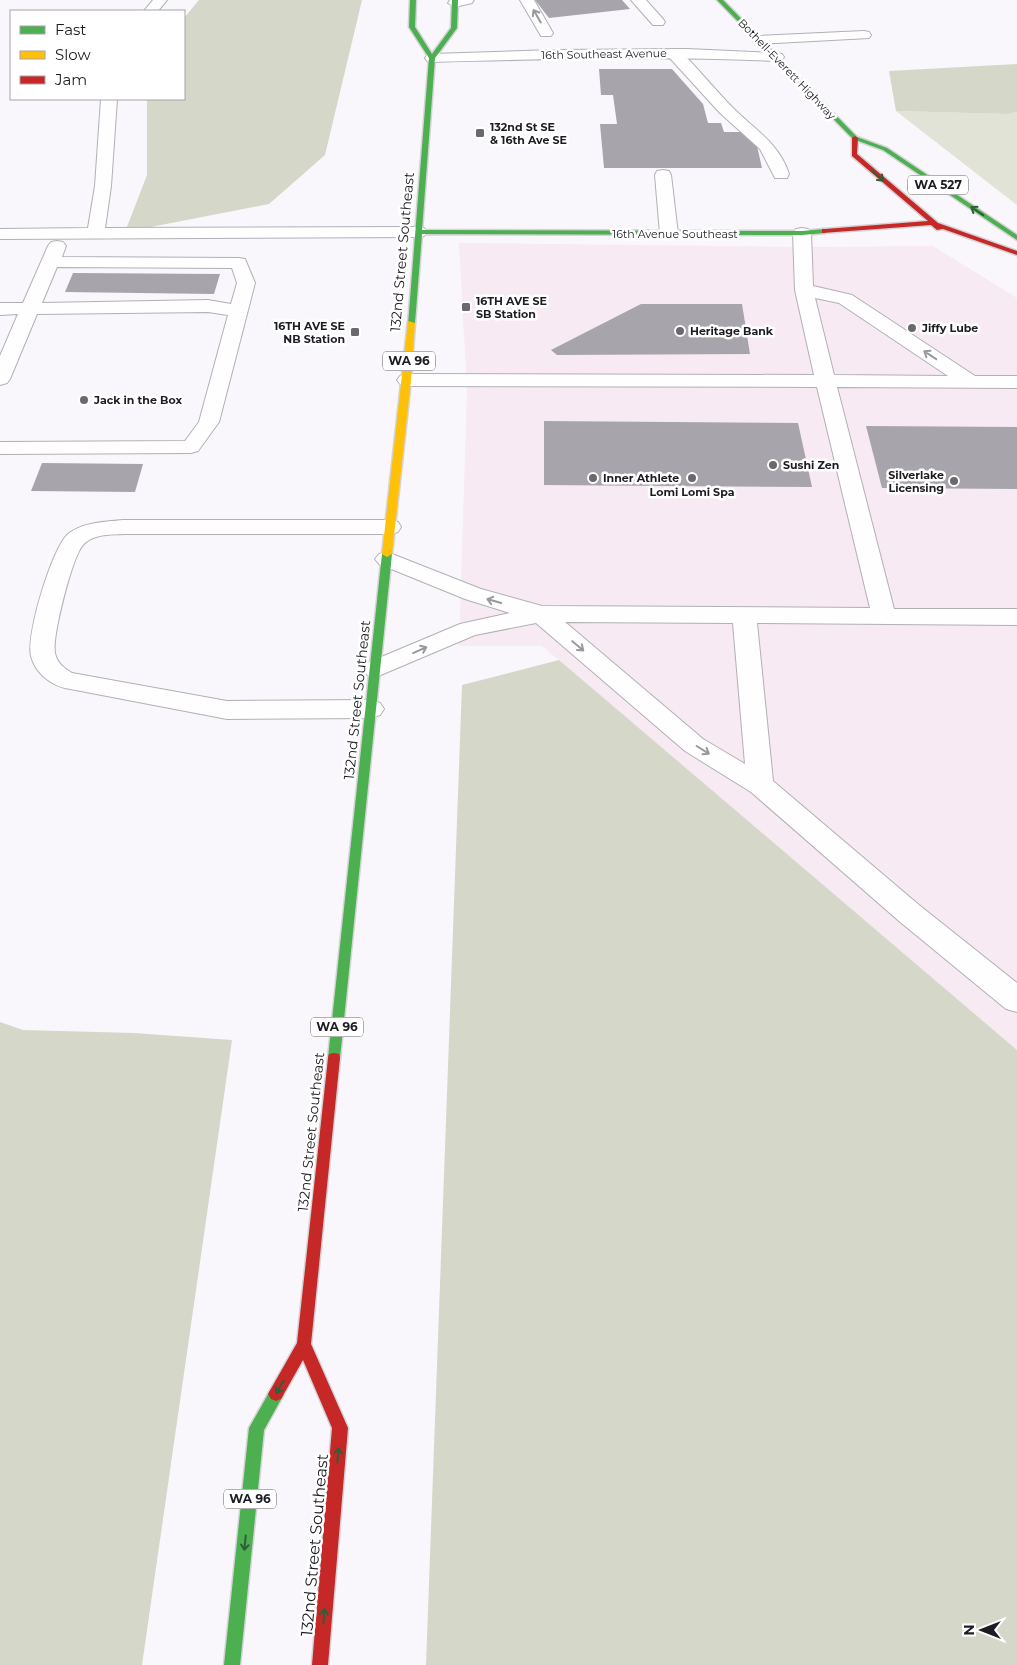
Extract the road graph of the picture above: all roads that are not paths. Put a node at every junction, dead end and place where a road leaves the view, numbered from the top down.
1 (160, 0) edge
2 (413, 0) edge
3 (527, 0) edge
4 (638, 0) edge
5 (720, 0) edge
6 (459, 1) edge
7 (152, 10) edge
8 (658, 22) dead end
9 (546, 33) dead end
10 (864, 36) dead end
11 (759, 40) junction
12 (673, 53) junction
13 (777, 57) junction
14 (432, 58) junction
15 (109, 100) edge
16 (855, 138) junction
17 (663, 174) dead end
18 (781, 174) dead end
19 (932, 223) junction
20 (96, 232) junction
21 (418, 232) junction
22 (62, 233) junction
23 (802, 233) junction
24 (0, 234) edge
25 (669, 234) junction
26 (1017, 238) edge
27 (1017, 253) edge
28 (992, 257) dead end
29 (50, 262) junction
30 (804, 290) junction
31 (30, 308) junction
32 (0, 309) edge
33 (239, 311) junction
34 (0, 379) edge
35 (407, 380) junction
36 (971, 382) junction
37 (1017, 382) edge
38 (827, 383) junction
39 (0, 448) edge
40 (390, 527) junction
41 (387, 559) junction
42 (541, 614) junction
43 (744, 615) junction
44 (884, 616) junction
45 (1017, 617) edge
46 (376, 669) junction
47 (371, 709) junction
48 (760, 785) junction
49 (1017, 1000) edge
50 (304, 1344) junction
51 (232, 1665) edge
52 (320, 1665) edge

1 - 7 street
2 - 14 main road
9 -> 3 street
4 - 8 street
5 - 11 main road, Bothell-Everett Highway / WA 527
6 - 14 main road
10 - 11 street
11 - 13 main road, Bothell-Everett Highway / WA 527
12 - 13 street, 16th Southeast Avenue
12 - 14 street, 16th Southeast Avenue
12 - 18 street
13 - 16 main road, Bothell-Everett Highway / WA 527
14 - 21 main road, 132nd Street Southeast / WA 96
15 - 20 street
16 -> 19 main road, WA 527
26 -> 16 main road, Bothell-Everett Highway / WA 527
17 - 25 street
19 - 23 main road, 16th Avenue Southeast
19 - 27 main road
19 - 28 main road, WA 527
20 - 21 street
20 - 22 street
21 - 25 main road, 16th Avenue Southeast
21 - 35 main road, 132nd Street Southeast / WA 96
22 - 24 street
22 - 29 street
23 - 25 main road, 16th Avenue Southeast
23 - 30 street
29 - 31 street
29 - 33 street
36 -> 30 street
30 - 38 street
31 - 32 street
31 - 33 street
31 - 34 street
33 - 39 street
35 - 38 street
35 - 40 main road, 132nd Street Southeast / WA 96
36 - 37 street
36 - 38 street
38 - 44 street
40 - 41 main road, 132nd Street Southeast / WA 96
40 - 47 street
42 -> 41 street
41 - 46 main road, 132nd Street Southeast / WA 96
42 - 43 street
46 -> 42 street
42 -> 48 street
43 - 44 street
43 - 48 street
44 - 45 street
46 - 47 main road, 132nd Street Southeast / WA 96
47 - 50 main road, 132nd Street Southeast / WA 96
48 - 49 street
50 -> 51 main road, 132nd Street Southeast / WA 96
52 -> 50 main road, 132nd Street Southeast / WA 96

